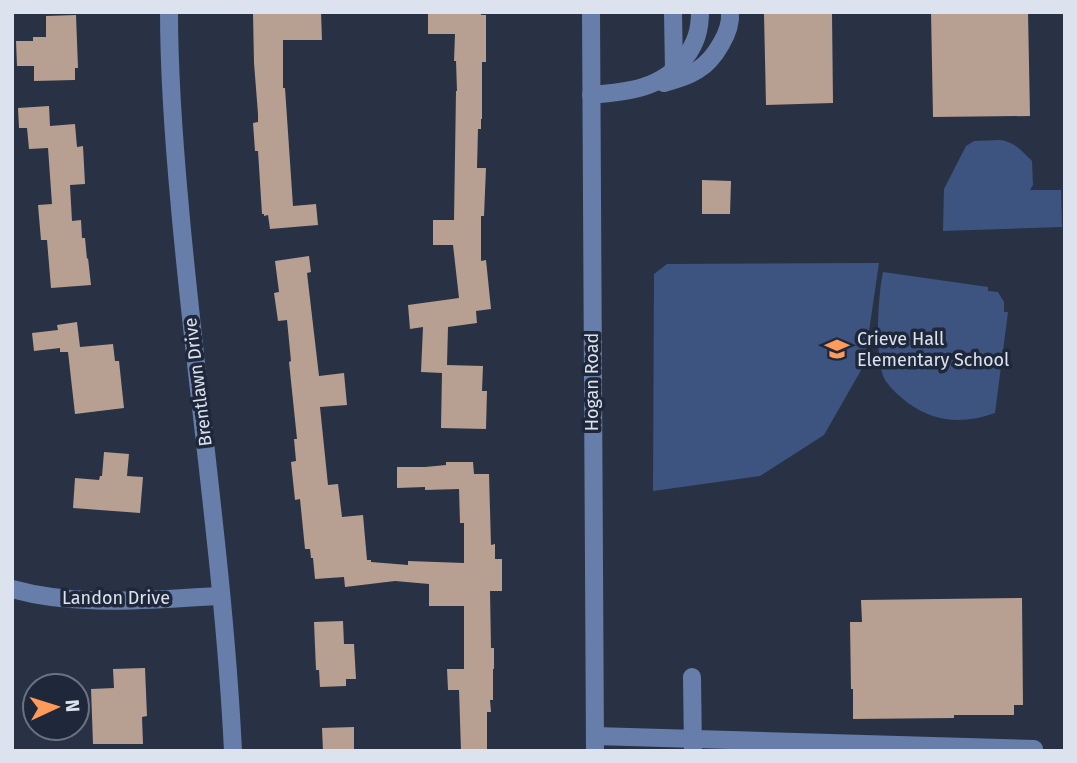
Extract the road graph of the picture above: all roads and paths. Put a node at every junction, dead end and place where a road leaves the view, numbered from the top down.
1 (169, 12) edge
2 (591, 12) edge
3 (673, 12) edge
4 (700, 12) edge
5 (730, 12) edge
6 (674, 72) junction
7 (640, 89) junction
8 (591, 95) junction
9 (12, 589) edge
10 (221, 596) junction
11 (692, 677) dead end
12 (595, 744) edge
13 (693, 745) edge
14 (808, 747) edge
15 (912, 748) edge
16 (233, 751) edge
17 (1034, 751) edge

1 - 10 street, Brentlawn Drive
2 - 8 street, Hogan Road
3 - 6 street
4 - 6 street
5 - 7 street
6 - 7 street
7 - 8 street
8 - 12 street, Hogan Road
9 - 10 street, Landon Drive
10 - 16 street, Brentlawn Drive
11 - 13 street
12 - 13 street
13 - 14 street
14 - 15 street
15 - 17 street

